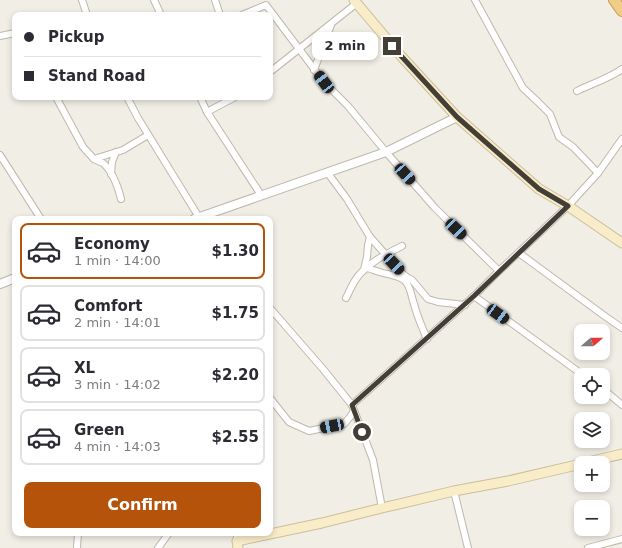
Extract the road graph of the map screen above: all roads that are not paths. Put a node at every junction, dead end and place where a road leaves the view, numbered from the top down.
1 (82, 0) edge
2 (154, 0) edge
3 (215, 0) edge
4 (475, 0) edge
5 (614, 0) edge
6 (356, 2) edge
7 (622, 11) edge
8 (86, 12) edge
9 (160, 12) edge
10 (219, 12) edge
11 (249, 12) edge
12 (271, 12) edge
13 (273, 14) edge
14 (332, 24) junction
15 (12, 34) edge
16 (0, 36) edge
17 (299, 49) junction
18 (622, 69) edge
19 (273, 70) edge
20 (314, 70) junction
21 (577, 91) dead end
22 (58, 100) edge
23 (129, 100) edge
24 (201, 100) edge
25 (229, 100) edge
26 (207, 112) junction
27 (457, 117) junction
28 (148, 135) junction
29 (622, 139) edge
30 (116, 152) junction
31 (386, 152) junction
32 (0, 155) edge
33 (94, 159) junction
34 (327, 172) junction
35 (598, 173) junction
36 (111, 174) junction
37 (261, 195) junction
38 (121, 199) dead end
39 (568, 206) junction
40 (39, 216) edge
41 (197, 216) edge
42 (203, 216) edge
43 (370, 237) junction
44 (622, 243) edge
45 (402, 246) dead end
46 (519, 253) junction
47 (385, 255) junction
48 (365, 269) junction
49 (500, 271) junction
50 (12, 279) edge
51 (0, 284) edge
52 (474, 296) junction
53 (346, 298) dead end
54 (465, 304) junction
55 (273, 311) edge
56 (622, 328) edge
57 (427, 339) junction
58 (574, 368) edge
59 (610, 395) edge
60 (273, 403) edge
61 (622, 405) edge
62 (353, 408) junction
63 (622, 456) edge
64 (610, 458) edge
65 (574, 466) edge
66 (454, 491) junction
67 (382, 508) junction
68 (273, 533) edge
69 (78, 536) edge
70 (167, 536) edge
71 (261, 536) edge
72 (622, 539) edge
73 (237, 541) edge
74 (77, 548) edge
75 (158, 548) edge
76 (468, 548) edge
77 (588, 548) edge

1 - 8 street
2 - 9 street
3 - 10 street
4 - 35 street
5 - 7 highway
6 - 14 street
6 - 27 main road
11 - 12 street
13 - 17 street
14 - 17 street
14 - 20 street
15 - 16 street
17 - 19 street
17 - 20 street
18 - 21 street
20 - 31 street
22 - 33 street
23 - 28 street
24 - 26 street
25 - 26 street
26 - 37 street
27 - 31 street
27 - 39 main road
28 - 30 street
28 - 41 street
29 - 35 street
30 - 33 street
30 - 36 street
31 - 34 street
31 - 49 street
32 - 40 street
33 - 36 street
34 - 37 street
34 - 43 street
35 - 39 street
36 - 38 street
37 - 42 street
39 - 44 main road
39 - 46 street
43 - 47 street
43 - 48 street
45 - 47 street
46 - 49 street
46 - 56 street
47 - 48 street
47 - 54 street
48 - 53 street
48 - 57 street
49 - 52 street
50 - 51 street
52 - 54 street
52 - 58 street
54 - 57 street
55 - 62 street
57 - 62 street
59 - 61 street
60 - 62 street
62 - 67 street
63 - 64 main road
65 - 66 main road
66 - 67 main road
66 - 76 street
67 - 68 main road
69 - 74 street
70 - 75 street
71 - 73 main road
72 - 77 street

